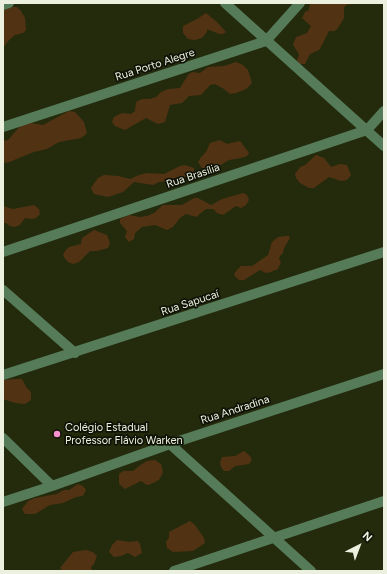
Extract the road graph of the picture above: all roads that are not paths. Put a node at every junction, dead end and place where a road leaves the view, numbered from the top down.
1 (9, 3) edge
2 (225, 3) edge
3 (300, 3) edge
4 (3, 5) edge
5 (266, 41) junction
6 (384, 111) edge
7 (3, 127) edge
8 (367, 130) junction
9 (384, 146) edge
10 (3, 252) edge
11 (384, 252) edge
12 (3, 290) edge
13 (75, 353) junction
14 (384, 374) edge
15 (3, 375) edge
16 (3, 438) edge
17 (170, 444) junction
18 (52, 486) junction
19 (384, 501) edge
20 (3, 502) edge
21 (276, 538) junction
22 (174, 571) edge
23 (311, 571) edge

1 - 4 street
2 - 5 street
3 - 5 street
5 - 7 street, Rua Porto Alegre
5 - 8 street
6 - 8 street, Rua Brasília
8 - 9 street
8 - 10 street, Rua Brasília
11 - 13 street, Rua Sapucaí
12 - 13 street
13 - 15 street, Rua Sapucaí
14 - 17 street, Rua Andradina
16 - 18 street
17 - 18 street, Rua Andradina
17 - 21 street
18 - 20 street, Rua Andradina
19 - 21 street
21 - 22 street
21 - 23 street

